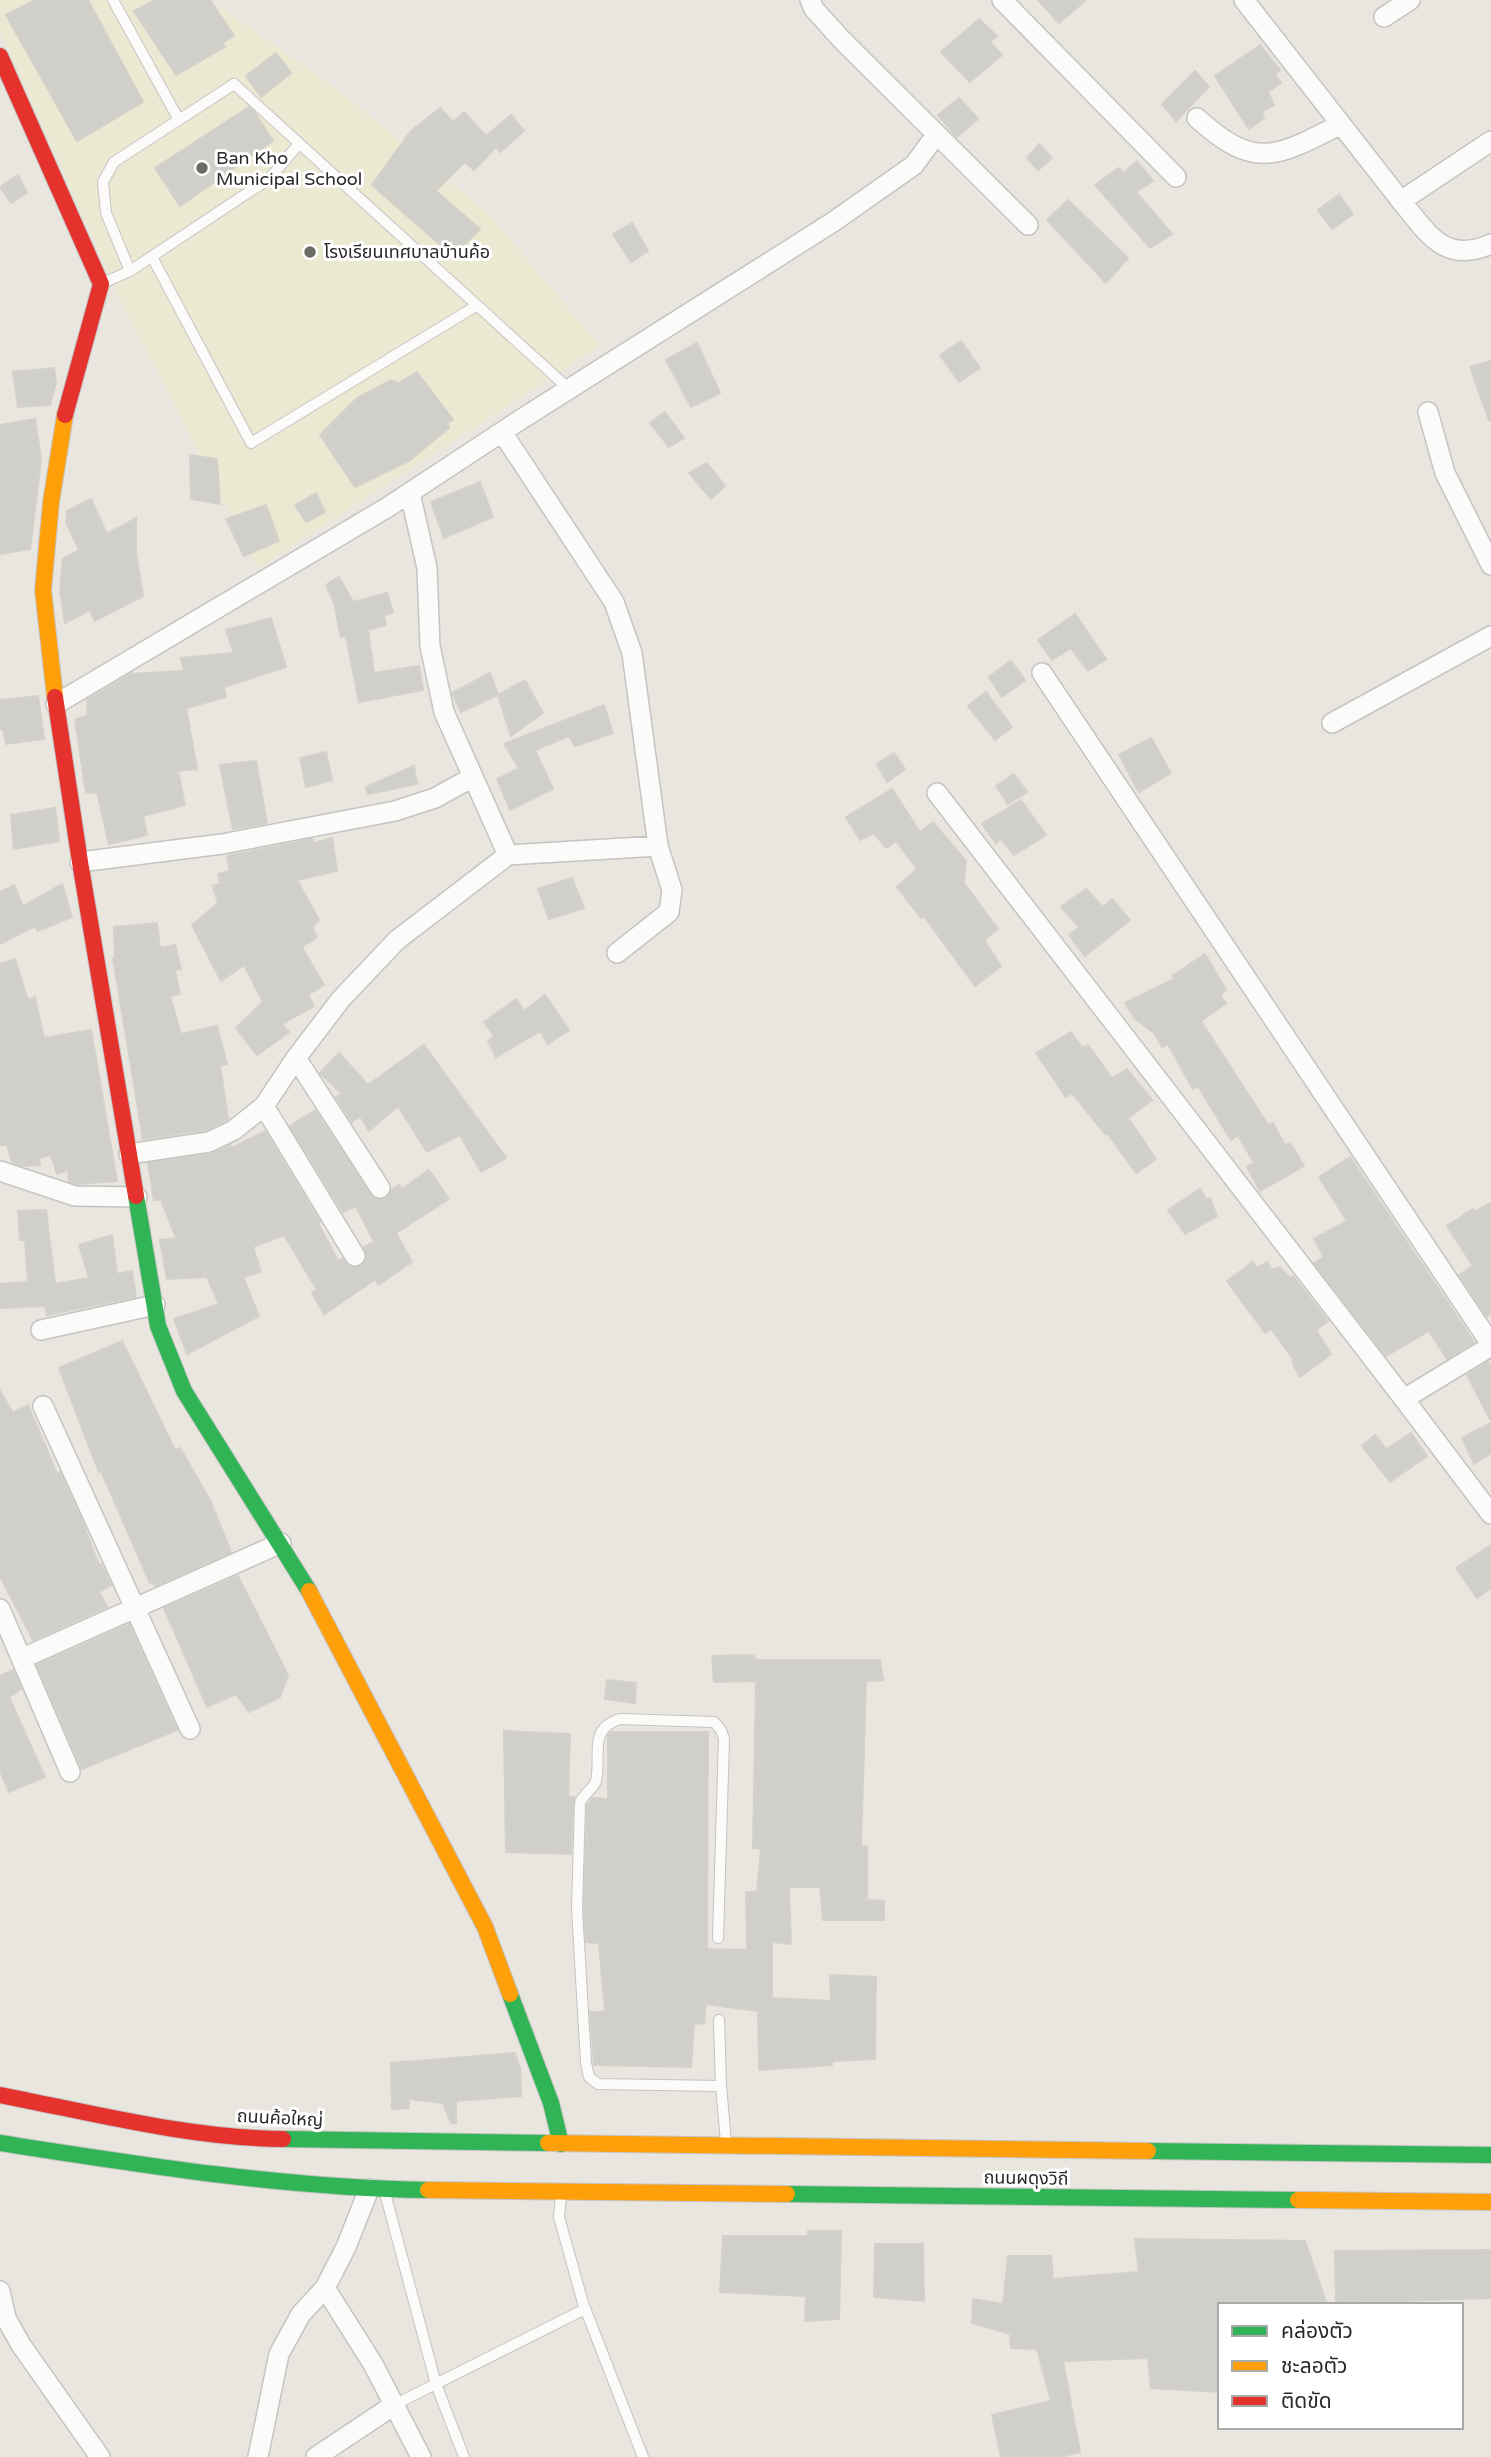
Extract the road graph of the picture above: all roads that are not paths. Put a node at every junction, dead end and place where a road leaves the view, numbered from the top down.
1 (113, 0) edge
2 (810, 0) edge
3 (1002, 0) edge
4 (1244, 0) edge
5 (1410, 0) edge
6 (1384, 17) dead end
7 (0, 56) edge
8 (1197, 118) dead end
9 (179, 120) junction
10 (1341, 124) junction
11 (936, 135) junction
12 (1491, 141) edge
13 (299, 145) junction
14 (1176, 177) dead end
15 (1401, 201) junction
16 (1028, 225) dead end
17 (1491, 244) edge
18 (152, 257) junction
19 (130, 271) junction
20 (101, 284) junction
21 (477, 306) junction
22 (569, 389) junction
23 (1428, 412) dead end
24 (502, 432) junction
25 (410, 493) junction
26 (1491, 565) edge
27 (1491, 636) edge
28 (1042, 673) dead end
29 (55, 704) junction
30 (1332, 723) dead end
31 (473, 777) junction
32 (937, 793) dead end
33 (658, 846) junction
34 (508, 855) junction
35 (80, 862) junction
36 (617, 953) dead end
37 (296, 1058) junction
38 (264, 1106) junction
39 (130, 1154) junction
40 (0, 1171) edge
41 (380, 1188) dead end
42 (137, 1197) junction
43 (355, 1256) dead end
44 (155, 1305) junction
45 (41, 1330) dead end
46 (1491, 1345) edge
47 (1404, 1399) junction
48 (43, 1406) dead end
49 (1491, 1514) edge
50 (281, 1543) junction
51 (135, 1608) junction
52 (0, 1609) edge
53 (23, 1658) junction
54 (190, 1729) dead end
55 (70, 1772) dead end
56 (718, 1938) dead end
57 (719, 2020) dead end
58 (721, 2085) junction
59 (0, 2095) edge
60 (0, 2143) edge
61 (561, 2144) junction
62 (726, 2146) junction
63 (1491, 2155) edge
64 (376, 2189) junction
65 (561, 2192) junction
66 (1491, 2202) edge
67 (325, 2288) junction
68 (0, 2291) edge
69 (585, 2309) junction
70 (7, 2340) edge
71 (436, 2384) junction
72 (394, 2404) junction
73 (100, 2457) edge
74 (258, 2457) edge
75 (316, 2457) edge
76 (421, 2457) edge
77 (464, 2457) edge
78 (643, 2457) edge

1 - 9 lane
2 - 11 street
3 - 14 street
4 - 10 street
5 - 6 street
7 - 20 main road
8 - 10 street
9 - 13 lane
9 - 19 lane
10 - 15 street
11 - 16 street
11 - 22 street
12 - 15 street
13 - 18 lane
13 - 21 lane
15 - 17 street
18 - 19 lane
18 - 21 lane
19 - 20 lane
20 - 29 main road
21 - 22 lane
22 - 24 street
23 - 26 street
24 - 25 street
24 - 33 street
25 - 29 street
25 - 31 street
27 - 30 street
28 - 46 street
29 - 35 main road
31 - 34 street
31 - 35 street
32 - 47 street
33 - 34 street
33 - 36 street
34 - 37 street
35 - 39 main road
37 - 38 street
37 - 41 street
38 - 39 street
38 - 43 street
39 - 42 main road
40 - 42 street
42 - 44 main road
44 - 45 street
44 - 50 main road
46 - 47 street
47 - 49 street
48 - 51 street
50 - 51 street
50 - 61 main road
51 - 53 street
51 - 54 street
52 - 53 street
53 - 55 street
56 - 58 lane
57 - 58 lane
58 - 62 lane
59 - 61 main road, ถนนค้อใหญ่
60 - 64 main road
61 - 62 main road, ถนนผดุงวิถี
62 - 63 main road, ถนนผดุงวิถี
64 - 65 main road
64 - 67 street
64 - 71 lane
65 - 66 main road, ถนนผดุงวิถี
65 - 69 lane
67 - 72 street
67 - 74 street
68 - 70 street
69 - 71 lane
69 - 78 lane
70 - 73 street
71 - 72 lane
71 - 77 lane
72 - 75 street
72 - 76 street

